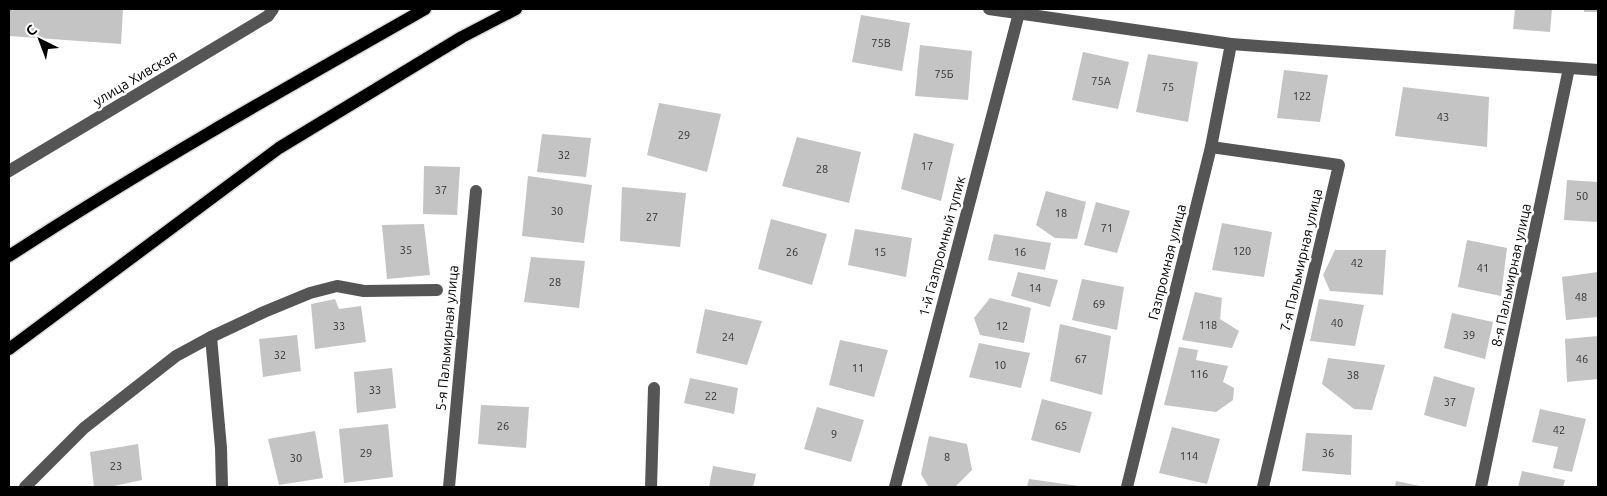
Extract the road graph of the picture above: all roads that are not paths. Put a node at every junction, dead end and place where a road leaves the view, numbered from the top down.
1 (285, 9) edge
2 (425, 9) edge
3 (516, 9) edge
4 (989, 9) edge
5 (271, 12) edge
6 (1019, 13) junction
7 (1231, 44) junction
8 (1569, 68) junction
9 (1598, 70) edge
10 (1211, 147) junction
11 (9, 171) edge
12 (476, 191) dead end
13 (9, 256) edge
14 (437, 290) dead end
15 (211, 337) junction
16 (9, 349) edge
17 (654, 388) dead end
18 (25, 487) edge
19 (222, 487) edge
20 (449, 487) edge
21 (651, 487) edge
22 (895, 487) edge
23 (1127, 487) edge
24 (1263, 487) edge
25 (1481, 487) edge

1 - 5 street, улица Хивская
2 - 13 main road
3 - 16 main road
4 - 6 street
5 - 11 street, улица Хивская
6 - 7 street
6 - 22 street, 1-й Газпромный тупик
7 - 8 street
7 - 10 street, Газпромная улица
8 - 9 street
8 - 25 street, 8-я Пальмирная улица
10 - 23 street, Газпромная улица
10 - 24 street, 7-я Пальмирная улица
12 - 20 street, 5-я Пальмирная улица
14 - 15 street
15 - 18 street
15 - 19 street
17 - 21 street

